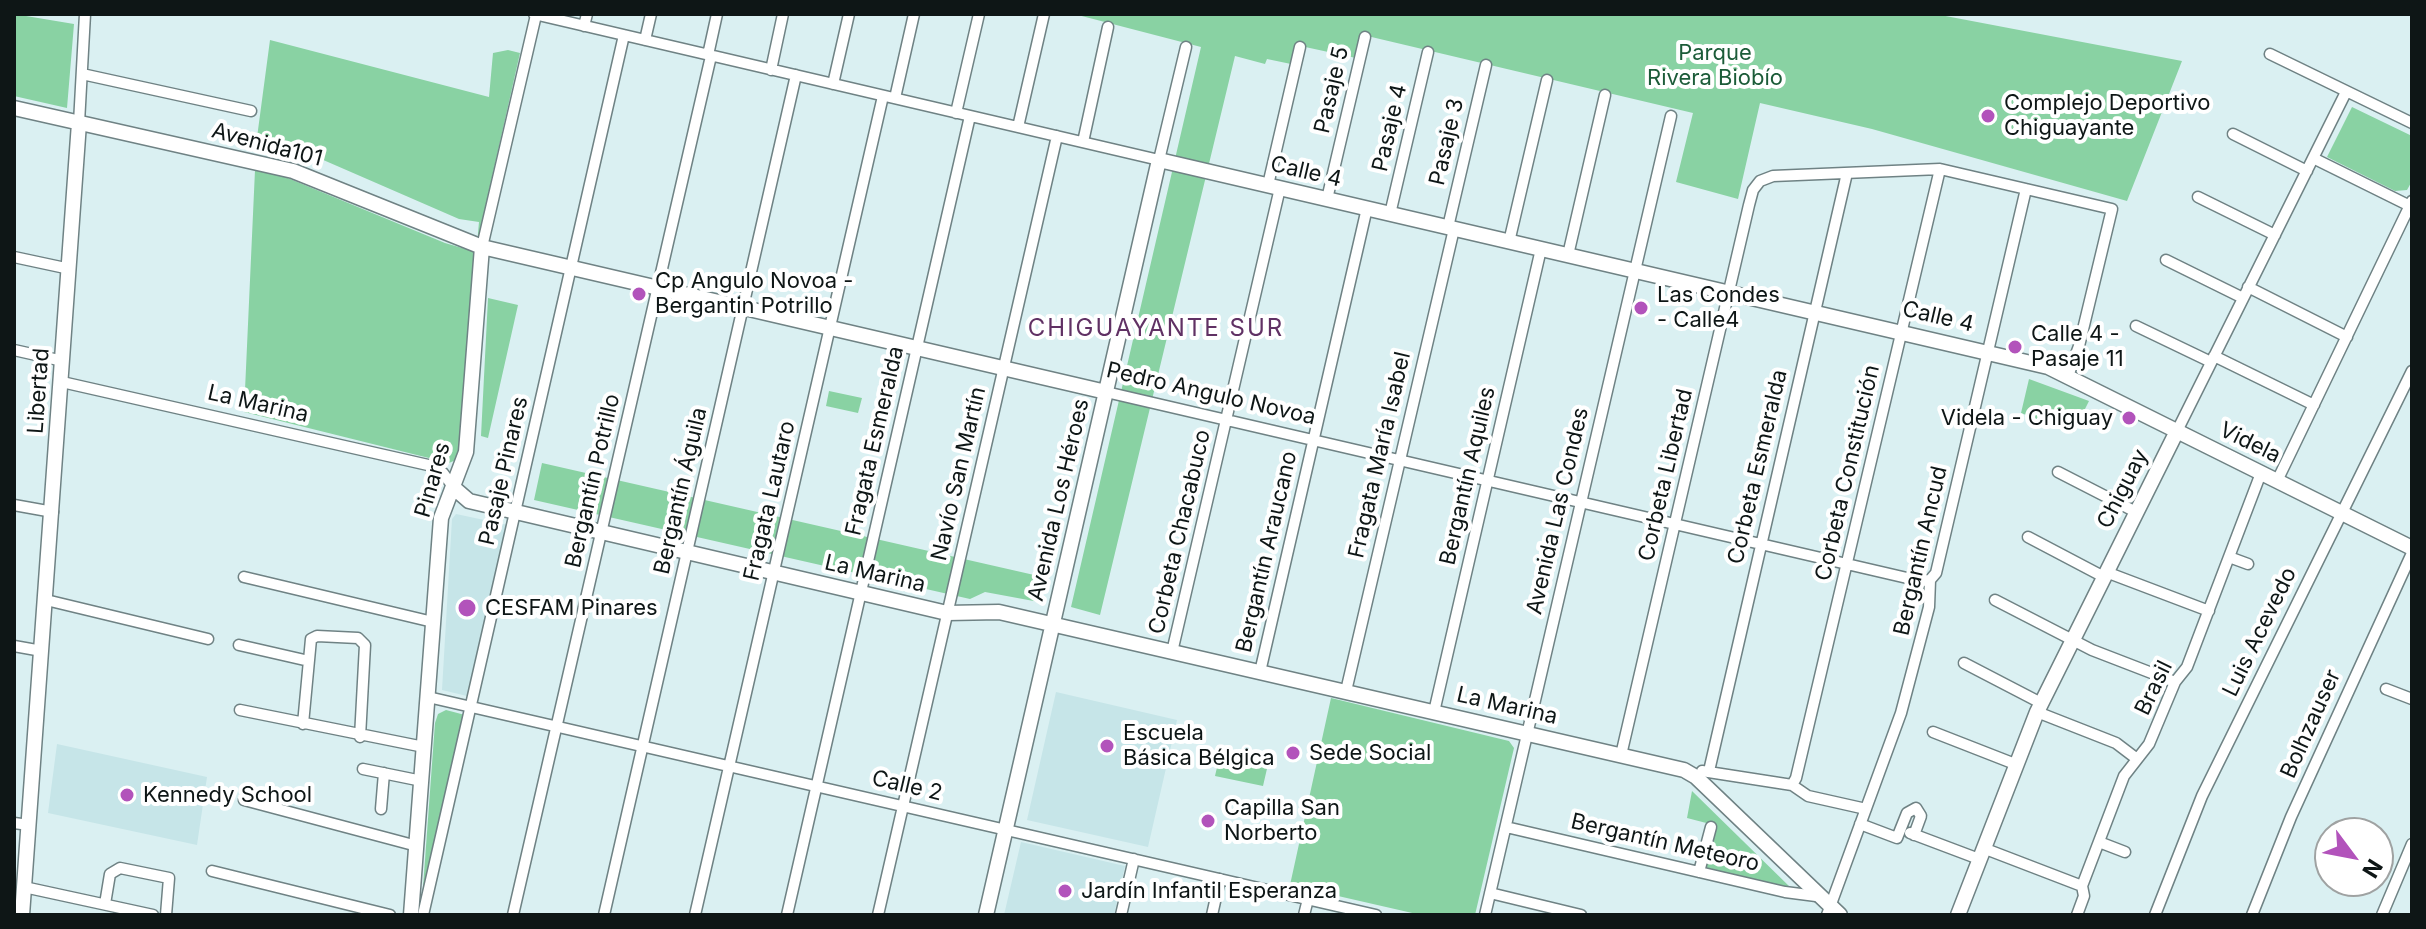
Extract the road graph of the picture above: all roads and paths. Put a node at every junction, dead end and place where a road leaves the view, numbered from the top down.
1 (85, 14) edge
2 (535, 14) edge
3 (587, 14) edge
4 (651, 14) edge
5 (717, 14) edge
6 (783, 14) edge
7 (849, 14) edge
8 (914, 14) edge
9 (979, 14) edge
10 (1044, 14) edge
11 (584, 26) junction
12 (1108, 27) dead end
13 (624, 35) junction
14 (1365, 37) dead end
15 (645, 40) junction
16 (1186, 47) dead end
17 (1300, 47) dead end
18 (1428, 52) dead end
19 (2270, 54) dead end
20 (709, 55) junction
21 (1486, 65) dead end
22 (771, 70) junction
23 (82, 74) junction
24 (796, 75) junction
25 (1547, 80) dead end
26 (833, 84) junction
27 (2346, 92) junction
28 (1605, 95) dead end
29 (889, 97) junction
30 (14, 108) edge
31 (251, 111) dead end
32 (956, 113) junction
33 (970, 116) junction
34 (1671, 116) dead end
35 (79, 123) junction
36 (2412, 123) edge
37 (1018, 127) junction
38 (2233, 134) dead end
39 (1057, 136) junction
40 (1083, 142) junction
41 (2313, 158) junction
42 (1159, 160) junction
43 (1940, 169) junction
44 (2307, 171) junction
45 (1847, 173) junction
46 (1274, 187) junction
47 (2026, 189) junction
48 (2198, 197) dead end
49 (1327, 199) junction
50 (2411, 203) edge
51 (1367, 208) junction
52 (1390, 214) junction
53 (1451, 228) junction
54 (2275, 235) junction
55 (1509, 242) junction
56 (482, 247) junction
57 (1541, 249) junction
58 (1568, 255) junction
59 (14, 257) edge
60 (2166, 260) dead end
61 (571, 267) junction
62 (70, 269) junction
63 (1635, 271) junction
64 (658, 288) junction
65 (1729, 292) junction
66 (2246, 293) junction
67 (743, 308) junction
68 (1815, 312) junction
69 (2136, 326) dead end
70 (830, 328) junction
71 (1902, 332) junction
72 (2347, 337) junction
73 (917, 348) junction
74 (14, 350) edge
75 (1988, 352) junction
76 (2213, 359) junction
77 (63, 361) junction
78 (1004, 368) junction
79 (2412, 371) edge
80 (2068, 376) junction
81 (62, 382) junction
82 (1106, 392) junction
83 (2314, 405) junction
84 (1226, 420) junction
85 (2177, 431) junction
86 (1314, 441) junction
87 (1399, 461) junction
88 (2058, 472) dead end
89 (2261, 473) junction
90 (1487, 481) junction
91 (2277, 481) junction
92 (454, 488) junction
93 (1581, 503) junction
94 (14, 505) edge
95 (515, 511) junction
96 (53, 512) junction
97 (2136, 512) junction
98 (2341, 513) junction
99 (1675, 524) junction
100 (601, 532) junction
101 (2028, 537) dead end
102 (1761, 544) junction
103 (2412, 550) edge
104 (687, 552) junction
105 (2229, 557) junction
106 (1847, 564) junction
107 (2248, 564) dead end
108 (774, 572) junction
109 (2105, 575) junction
110 (244, 577) dead end
111 (1930, 580) junction
112 (860, 593) junction
113 (46, 600) junction
114 (1995, 600) dead end
115 (2209, 611) junction
116 (947, 613) junction
117 (433, 622) junction
118 (1053, 624) junction
119 (208, 639) dead end
120 (2073, 640) junction
121 (239, 645) dead end
122 (14, 646) edge
123 (42, 651) junction
124 (1172, 652) junction
125 (309, 661) junction
126 (1964, 663) dead end
127 (1260, 672) junction
128 (2175, 682) junction
129 (2386, 689) dead end
130 (1346, 691) junction
131 (428, 697) junction
132 (2412, 699) edge
133 (471, 707) junction
134 (2039, 708) junction
135 (240, 710) dead end
136 (1434, 712) junction
137 (303, 724) junction
138 (557, 726) junction
139 (1933, 732) dead end
140 (1528, 733) junction
141 (360, 737) junction
142 (643, 746) junction
143 (424, 747) junction
144 (1621, 755) junction
145 (2137, 759) junction
146 (2015, 764) junction
147 (730, 766) junction
148 (363, 769) dead end
149 (1709, 771) junction
150 (384, 773) junction
151 (1692, 774) junction
152 (422, 781) junction
153 (1792, 785) junction
154 (816, 786) junction
155 (244, 800) dead end
156 (903, 805) junction
157 (381, 809) dead end
158 (1866, 809) junction
159 (21, 824) edge
160 (1860, 824) junction
161 (1506, 827) junction
162 (1711, 827) dead end
163 (1006, 829) junction
164 (1901, 830) junction
165 (1914, 835) junction
166 (2099, 842) junction
167 (2412, 844) edge
168 (417, 846) junction
169 (2125, 852) dead end
170 (1981, 854) junction
171 (1134, 859) junction
172 (212, 871) dead end
173 (1699, 872) junction
174 (1220, 879) junction
175 (2082, 886) junction
176 (24, 887) junction
177 (1490, 893) junction
178 (1816, 896) junction
179 (1308, 899) junction
180 (105, 904) junction
181 (1832, 913) edge
182 (22, 915) edge
183 (153, 915) edge
184 (166, 915) edge
185 (390, 915) edge
186 (411, 915) edge
187 (423, 915) edge
188 (513, 915) edge
189 (604, 915) edge
190 (695, 915) edge
191 (787, 915) edge
192 (878, 915) edge
193 (986, 915) edge
194 (1121, 915) edge
195 (1212, 915) edge
196 (1304, 915) edge
197 (1376, 915) edge
198 (1485, 915) edge
199 (1581, 915) edge
200 (1958, 915) edge
201 (2077, 915) edge
202 (2155, 915) edge
203 (2252, 915) edge
204 (2382, 915) edge

1 - 23 street, Libertad
2 - 11 street, Calle 4
2 - 56 street, Pinares
3 - 11 street
4 - 15 street
5 - 20 street, Bergantín Potrillo
6 - 22 street
7 - 26 street
8 - 29 street
9 - 32 street
10 - 37 street
11 - 13 street, Calle 4
12 - 40 street
13 - 15 street, Calle 4
13 - 61 street, Pasaje Pinares
14 - 49 street, Pasaje 5
15 - 20 street, Calle 4
16 - 42 street, Avenida Los Héroes
17 - 46 street, Corbeta Chacabuco
18 - 52 street, Pasaje 4
19 - 27 street
20 - 22 street, Calle 4
20 - 64 street, Bergantín Potrillo
21 - 53 street, Pasaje 3
22 - 24 street, Calle 4
23 - 31 street
23 - 35 street, Libertad
24 - 26 street, Calle 4
24 - 67 street, Bergantín Águila
25 - 55 street
26 - 29 street, Calle 4
27 - 36 street
27 - 41 street, Chiguay
28 - 58 street
29 - 32 street, Calle 4
29 - 70 street, Fragata Lautaro
30 - 35 street, Avenida101
32 - 33 street, Calle 4
33 - 37 street, Calle 4
33 - 73 street, Fragata Esmeralda
34 - 63 street, Avenida Las Condes
35 - 56 street, Avenida101
35 - 62 street, Libertad
37 - 39 street, Calle 4
38 - 44 street
39 - 40 street, Calle 4
39 - 78 street, Navío San Martín
40 - 42 street, Calle 4
41 - 44 street, Chiguay
41 - 50 street
42 - 46 street, Calle 4
42 - 82 street, Avenida Los Héroes
43 - 45 street
43 - 47 street
43 - 71 street, Corbeta Constitución
44 - 54 street, Chiguay
45 - 65 street, Corbeta Libertad
45 - 68 street, Corbeta Esmeralda
46 - 49 street, Calle 4
46 - 84 street, Corbeta Chacabuco
47 - 75 street, Bergantín Ancud
47 - 80 street
48 - 54 street
49 - 51 street, Calle 4
50 - 72 street
51 - 52 street, Calle 4
51 - 86 street, Bergantín Araucano
52 - 53 street, Calle 4
53 - 55 street, Calle 4
53 - 87 street, Fragata María Isabel
54 - 66 street, Chiguay
55 - 57 street, Calle 4
56 - 61 street, Pedro Angulo Novoa
56 - 92 street, Pinares
57 - 58 street, Calle 4
57 - 90 street, Bergantín Aquiles
58 - 63 street, Calle 4
59 - 62 street
60 - 66 street
61 - 64 street, Pedro Angulo Novoa
61 - 95 street, Pasaje Pinares
62 - 77 street, Libertad
63 - 65 street, Calle 4
63 - 93 street, Avenida Las Condes
64 - 67 street, Pedro Angulo Novoa
64 - 100 street, Bergantín Potrillo
65 - 68 street, Calle 4
65 - 99 street, Corbeta Libertad
66 - 72 street
66 - 76 street, Chiguay
67 - 70 street, Pedro Angulo Novoa
67 - 104 street, Bergantín Águila
68 - 71 street, Calle 4
68 - 102 street, Corbeta Esmeralda
69 - 76 street
70 - 73 street, Pedro Angulo Novoa
70 - 108 street, Fragata Lautaro
71 - 75 street, Calle 4
71 - 106 street, Corbeta Constitución
72 - 83 street
73 - 78 street, Pedro Angulo Novoa
73 - 112 street, Fragata Esmeralda
74 - 77 street
75 - 80 street, Calle 4
75 - 111 street, Bergantín Ancud
76 - 83 street
76 - 85 street, Chiguay
77 - 81 street, Libertad
78 - 82 street, Pedro Angulo Novoa
78 - 116 street, Navío San Martín
79 - 98 street, Luis Acevedo
80 - 85 street, Videla
81 - 92 street, La Marina
81 - 96 street, Libertad
82 - 84 street, Pedro Angulo Novoa
82 - 118 street, Avenida Los Héroes
83 - 91 street
84 - 86 street, Pedro Angulo Novoa
84 - 124 street, Corbeta Chacabuco
85 - 89 street, Videla
85 - 97 street, Chiguay
86 - 87 street, Pedro Angulo Novoa
86 - 127 street, Bergantín Araucano
87 - 90 street, Pedro Angulo Novoa
87 - 130 street, Fragata María Isabel
88 - 97 street
89 - 91 street, Videla
89 - 105 street, Brasil
90 - 93 street, Pedro Angulo Novoa
90 - 136 street, Bergantín Aquiles
91 - 98 street, Videla
92 - 95 street, La Marina
92 - 117 street, Pinares
93 - 99 street, Pedro Angulo Novoa
93 - 140 street, Avenida Las Condes
94 - 96 street
95 - 100 street, La Marina
95 - 133 street, Pasaje Pinares
96 - 113 street, Libertad
97 - 109 street, Chiguay
98 - 103 street, Videla
98 - 202 street, Luis Acevedo
99 - 102 street, Pedro Angulo Novoa
99 - 144 street, Corbeta Libertad
100 - 104 street, La Marina
100 - 138 street, Bergantín Potrillo
101 - 109 street
102 - 106 street, Pedro Angulo Novoa
102 - 149 street, Corbeta Esmeralda
103 - 203 street, Bolhzauser
104 - 108 street, La Marina
104 - 142 street, Bergantín Águila
105 - 107 street
105 - 115 street, Brasil
106 - 111 street, Pedro Angulo Novoa
106 - 153 street, Corbeta Constitución
108 - 112 street, La Marina
108 - 147 street, Fragata Lautaro
109 - 115 street
109 - 120 street, Chiguay
110 - 117 street
111 - 158 street, Bergantín Ancud
112 - 116 street, La Marina
112 - 154 street, Fragata Esmeralda
113 - 119 street
113 - 123 street, Libertad
114 - 120 street
115 - 128 street, Brasil
116 - 118 street, La Marina
116 - 156 street, Navío San Martín
117 - 131 street, Pinares
118 - 124 street, La Marina
118 - 163 street, Avenida Los Héroes
120 - 128 street
120 - 134 street, Chiguay
121 - 125 street
122 - 123 street
123 - 159 street, Libertad
124 - 127 street, La Marina
125 - 137 street
125 - 141 street
126 - 134 street
127 - 130 street, La Marina
128 - 145 street, Brasil
129 - 132 street
130 - 136 street, La Marina
131 - 133 street, Calle 2
131 - 143 street, Pinares
133 - 138 street, Calle 2
133 - 187 street, Pasaje Pinares
134 - 145 street
134 - 146 street, Chiguay
135 - 137 street
136 - 140 street, La Marina
137 - 141 street
138 - 142 street, Calle 2
138 - 188 street, Bergantín Potrillo
139 - 146 street
140 - 144 street, La Marina
140 - 161 street, Avenida Las Condes
141 - 143 street
142 - 147 street, Calle 2
142 - 189 street, Bergantín Águila
143 - 152 street, Pinares
144 - 151 street, La Marina
145 - 166 street, Brasil
146 - 170 street, Chiguay
147 - 154 street, Calle 2
147 - 190 street, Fragata Lautaro
148 - 150 street
149 - 151 street, La Marina
149 - 153 street, La Marina
150 - 152 street
150 - 157 street
151 - 178 street, La Marina
152 - 168 street, Pinares
153 - 158 street, La Marina
154 - 156 street, Calle 2
154 - 191 street, Fragata Esmeralda
155 - 168 street
156 - 163 street, Calle 2
156 - 192 street, Navío San Martín
158 - 160 street, Bergantín Ancud
159 - 176 street, Libertad
160 - 164 street
160 - 181 street, Bergantín Ancud
161 - 173 street, Bergantín Meteoro
161 - 177 street, Avenida Las Condes
162 - 173 street
163 - 171 street, Calle 2
163 - 193 street, Avenida Los Héroes
164 - 165 street
164 - 165 street
165 - 170 street
166 - 169 street
166 - 175 street, Brasil
167 - 204 street
168 - 186 street, Pinares
170 - 175 street
170 - 200 street, Chiguay
171 - 174 street, Calle 2
171 - 194 street
172 - 185 street
173 - 178 street, Bergantín Meteoro
174 - 179 street, Calle 2
174 - 195 street
175 - 201 street, Brasil
176 - 180 street
176 - 182 street, Libertad
177 - 198 street, Avenida Las Condes
177 - 199 street
178 - 181 street, La Marina
179 - 196 street
179 - 197 street, Calle 2
180 - 183 street
180 - 184 street

